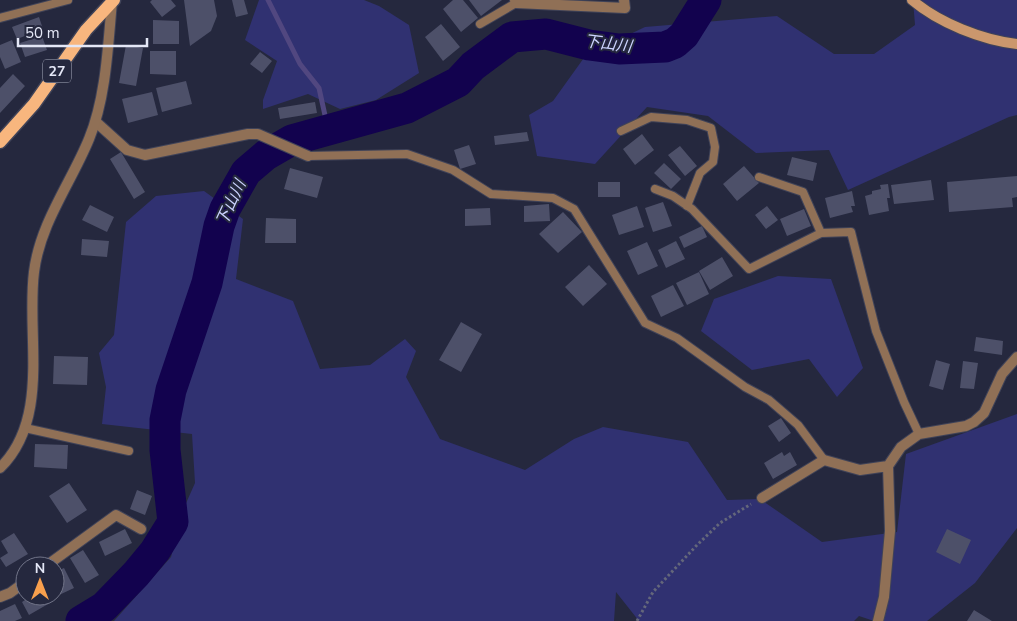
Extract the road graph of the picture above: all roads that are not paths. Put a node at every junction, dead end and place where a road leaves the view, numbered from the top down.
1 (68, 0) edge
2 (112, 0) edge
3 (624, 0) edge
4 (912, 0) edge
5 (516, 2) edge
6 (0, 18) edge
7 (480, 24) dead end
8 (1017, 44) edge
9 (96, 122) junction
10 (621, 131) dead end
11 (0, 142) edge
12 (308, 156) joint
13 (759, 177) dead end
14 (655, 189) dead end
15 (687, 206) junction
16 (821, 233) junction
17 (1017, 356) edge
18 (25, 428) junction
19 (918, 434) junction
20 (129, 451) dead end
21 (824, 460) junction
22 (888, 466) junction
23 (0, 468) edge
24 (762, 498) road end
25 (141, 529) dead end
26 (60, 556) edge
27 (15, 589) edge
28 (0, 597) edge
29 (878, 621) edge

1 - 6 lane
2 - 9 street
2 - 11 main road, 27
3 - 5 street
4 - 8 main road
5 - 7 lane
9 - 12 street
9 - 18 street
10 - 15 lane
12 - 21 lane
13 - 16 lane
14 - 15 lane
15 - 16 lane
16 - 19 lane
17 - 19 street
18 - 20 lane
18 - 23 street
19 - 22 street
21 - 22 street
21 - 24 street
22 - 29 street
25 - 26 street
27 - 28 street

